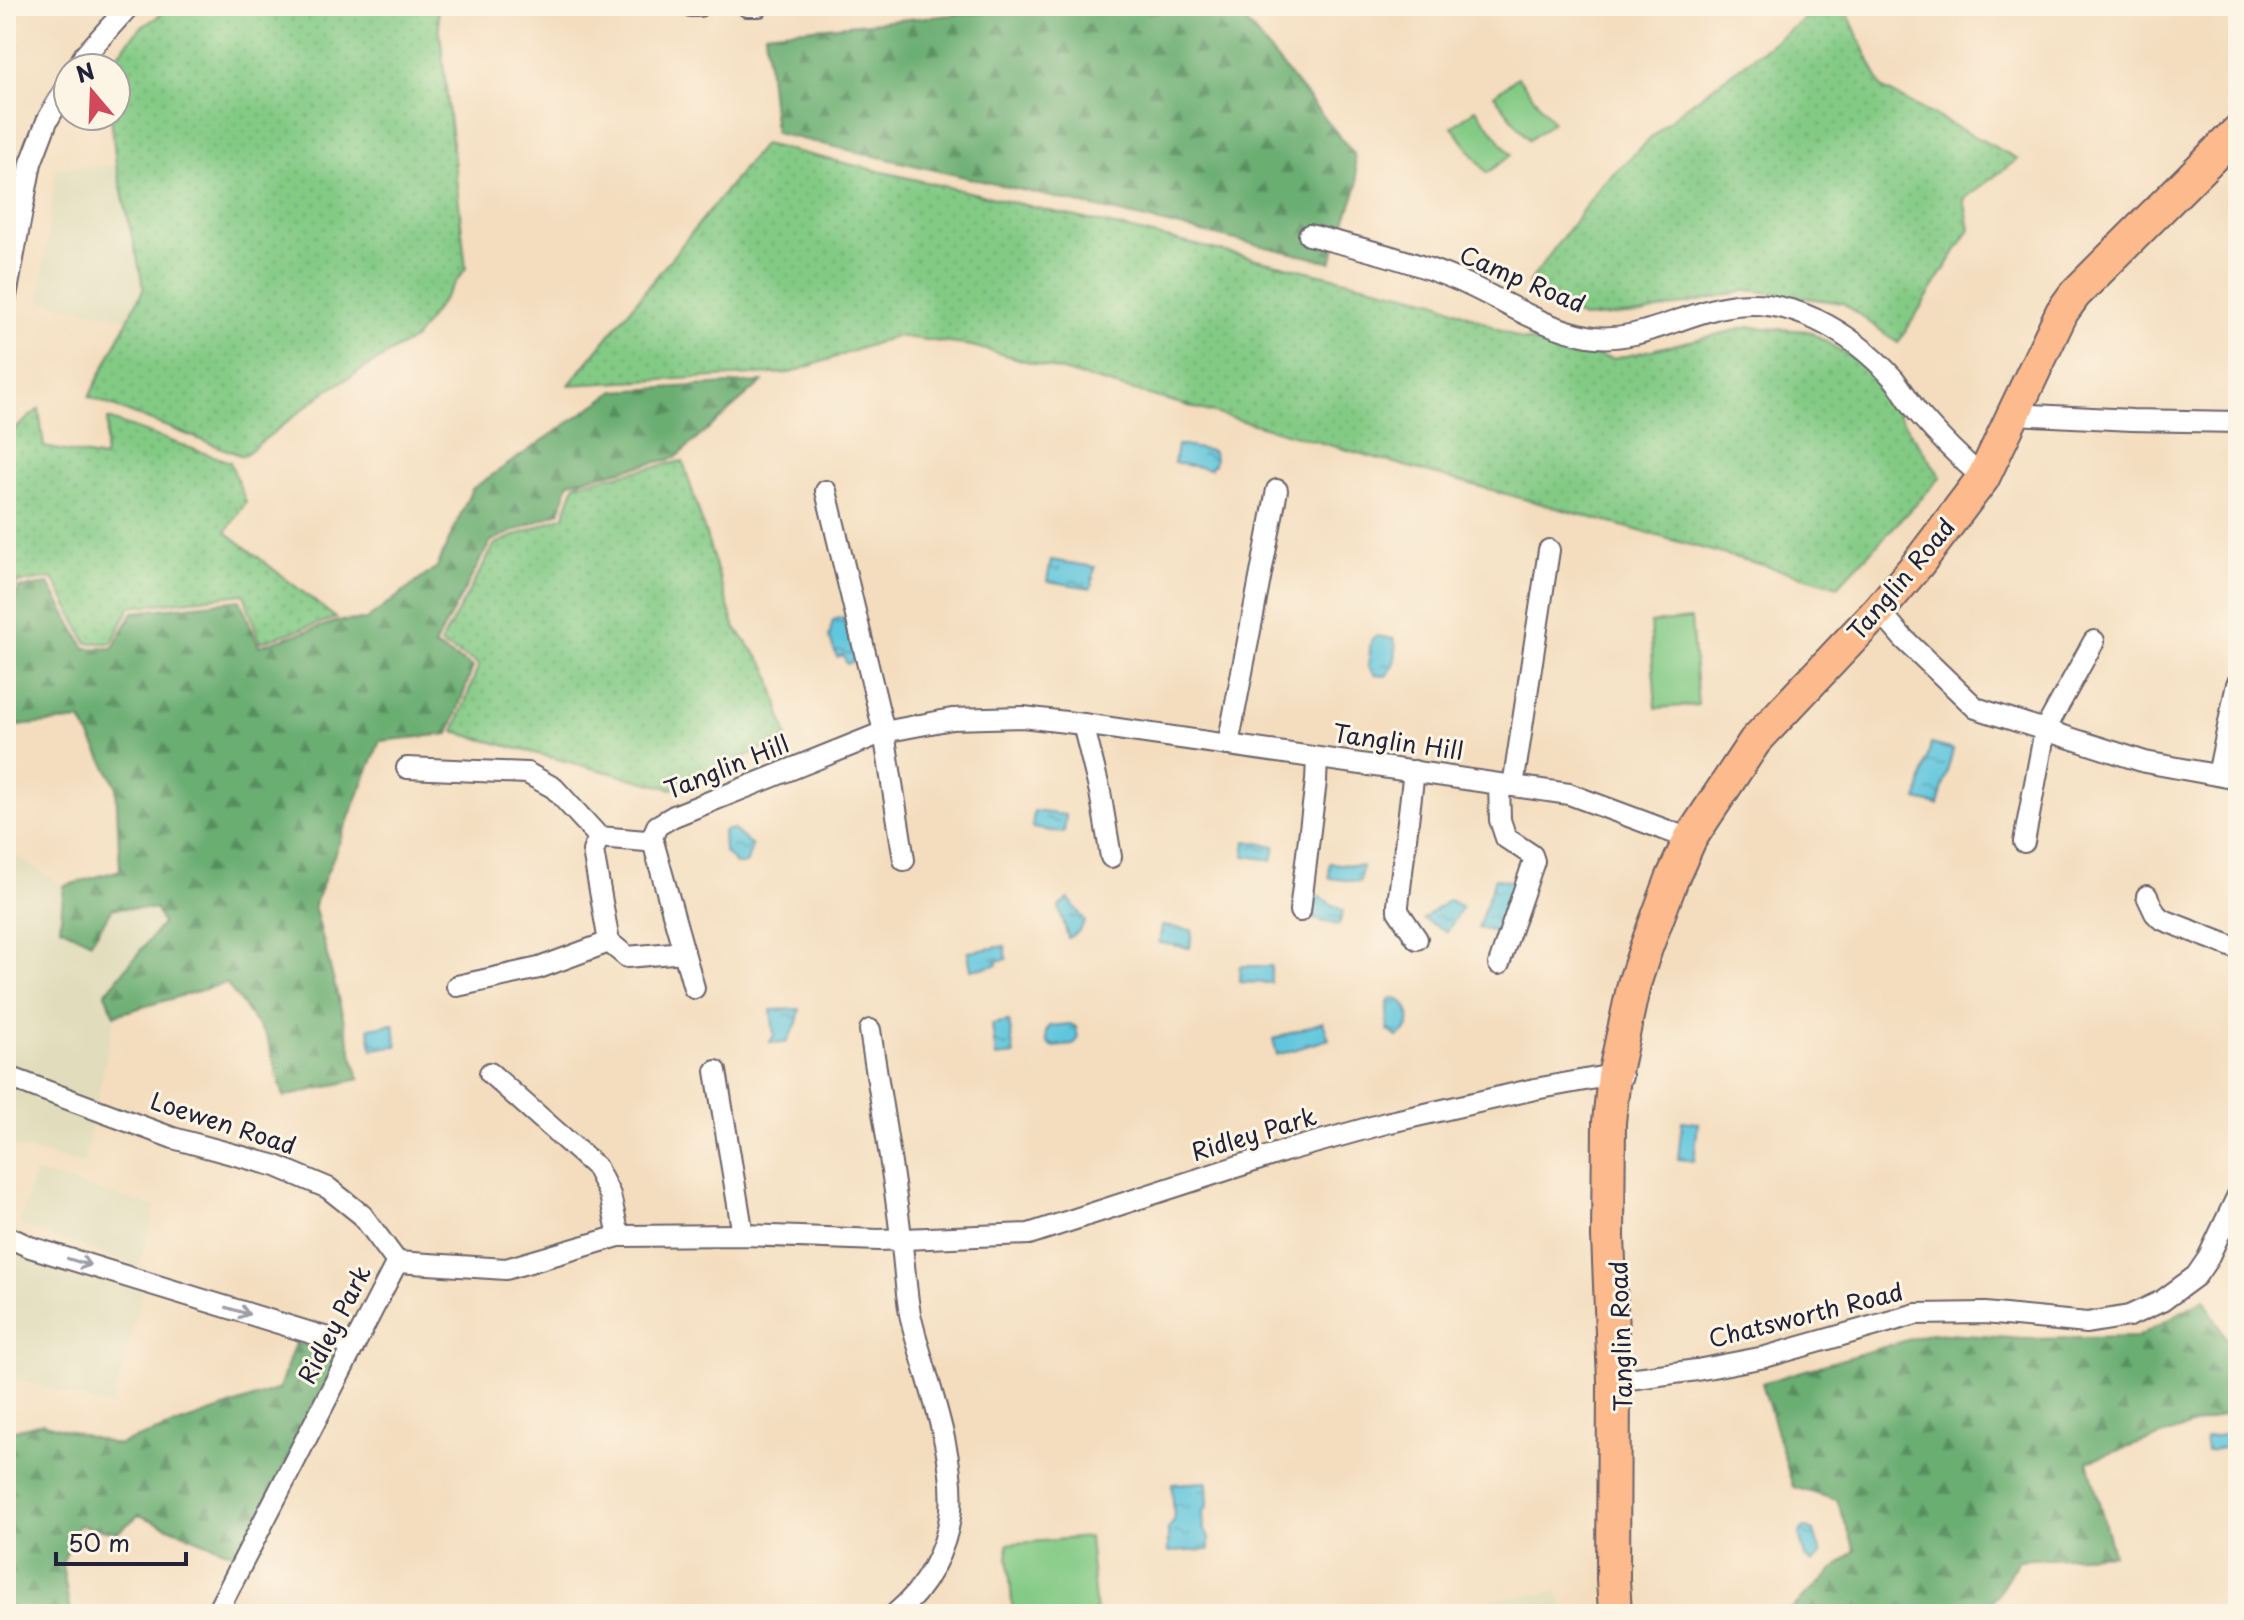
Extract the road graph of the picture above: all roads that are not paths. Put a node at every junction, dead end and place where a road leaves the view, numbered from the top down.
1 (129, 6) edge
2 (691, 6) edge
3 (699, 6) edge
4 (747, 6) edge
5 (759, 6) edge
6 (88, 52) edge
7 (52, 112) edge
8 (2238, 131) edge
9 (1309, 235) dead end
10 (6, 296) edge
11 (2015, 414) junction
12 (2238, 422) edge
13 (1983, 478) junction
14 (1277, 490) dead end
15 (826, 491) dead end
16 (1549, 550) dead end
17 (1879, 610) junction
18 (2094, 641) dead end
19 (2237, 684) edge
20 (1083, 724) junction
21 (2045, 730) junction
22 (884, 732) junction
23 (1228, 745) junction
24 (1317, 758) junction
25 (407, 768) dead end
26 (1414, 771) junction
27 (2228, 777) edge
28 (1506, 785) junction
29 (599, 837) junction
30 (652, 838) junction
31 (1690, 839) junction
32 (2024, 842) dead end
33 (1111, 857) dead end
34 (904, 860) dead end
35 (2147, 896) dead end
36 (1300, 911) dead end
37 (1417, 939) dead end
38 (609, 942) junction
39 (2238, 949) edge
40 (684, 952) junction
41 (1499, 964) dead end
42 (457, 986) dead end
43 (694, 988) dead end
44 (870, 1030) dead end
45 (1619, 1070) junction
46 (716, 1071) dead end
47 (490, 1073) dead end
48 (6, 1076) edge
49 (2238, 1195) edge
50 (743, 1235) junction
51 (6, 1236) edge
52 (619, 1236) junction
53 (901, 1238) junction
54 (397, 1262) junction
55 (354, 1346) junction
56 (1620, 1380) junction
57 (216, 1614) edge
58 (895, 1614) edge
59 (1615, 1614) edge
60 (1625, 1614) edge

1 - 6 street
2 - 3 street
4 - 5 street
7 - 10 street
8 - 11 main road, Tanglin Road
9 - 13 street, Camp Road
11 - 12 street
11 - 13 main road, Tanglin Road
13 - 17 main road, Tanglin Road
14 - 23 street
15 - 22 street
16 - 28 street
17 - 21 street
17 - 31 main road, Tanglin Road
18 - 21 street
19 - 27 street
20 - 22 street, Tanglin Hill
20 - 23 street, Tanglin Hill
20 - 33 street
21 - 27 street
21 - 32 street
22 - 30 street, Tanglin Hill
22 - 34 street
23 - 24 street, Tanglin Hill
24 - 26 street, Tanglin Hill
24 - 36 street
25 - 29 street
26 - 28 street, Tanglin Hill
26 - 37 street
28 - 31 street, Tanglin Hill
28 - 41 street
29 - 30 street
29 - 38 street
30 - 40 street
31 - 45 main road, Tanglin Road
35 - 39 street
38 - 40 street
38 - 42 street
40 - 43 street
44 - 53 street
45 - 53 street, Ridley Park
45 - 56 main road, Tanglin Road
46 - 50 street
47 - 52 street
48 - 54 street, Loewen Road
49 - 56 street, Chatsworth Road
50 - 52 street, Ridley Park
50 - 53 street, Ridley Park
51 -> 55 street
52 - 54 street, Ridley Park
53 - 58 street
54 - 55 street, Ridley Park
55 - 57 street, Ridley Park
56 - 59 main road, Tanglin Road
56 - 60 main road, Tanglin Road

